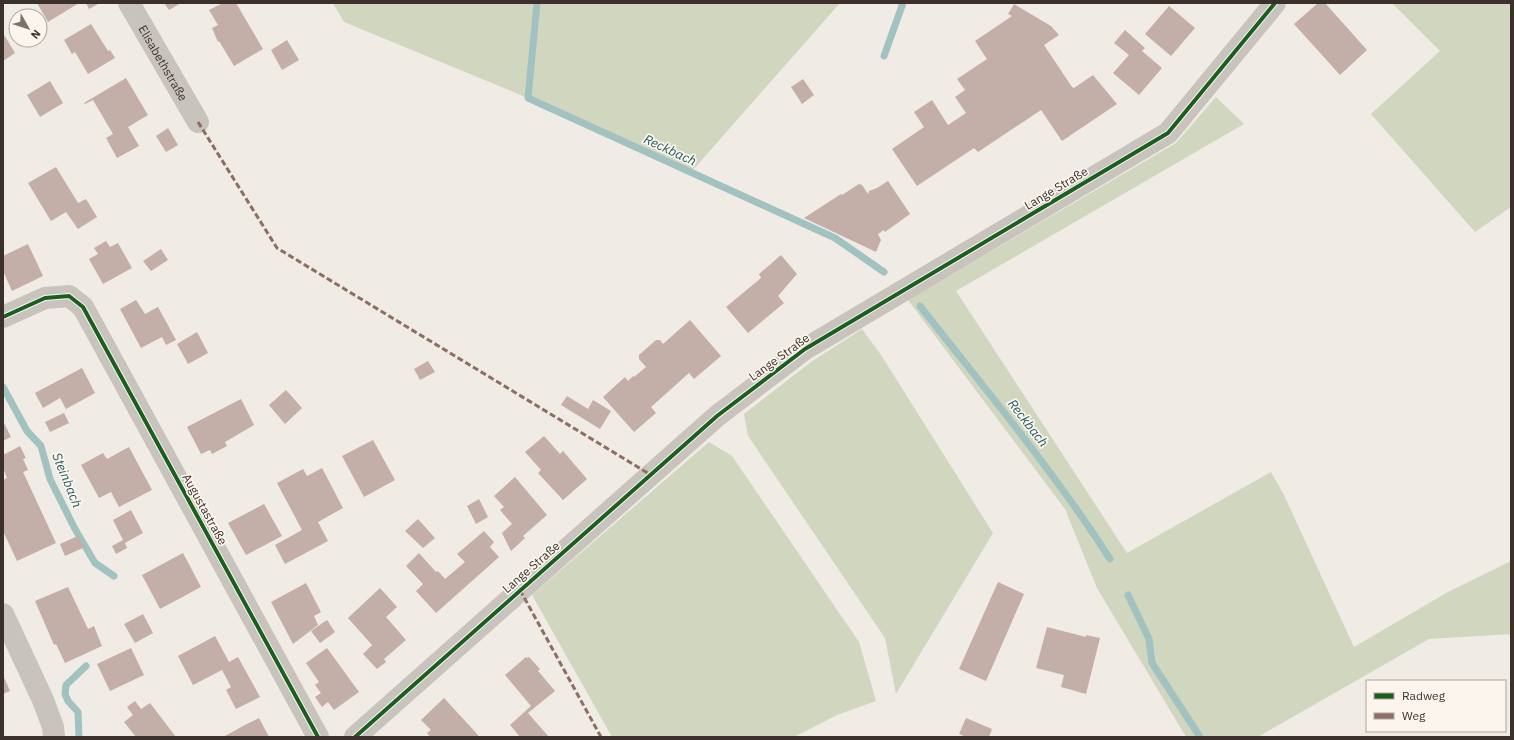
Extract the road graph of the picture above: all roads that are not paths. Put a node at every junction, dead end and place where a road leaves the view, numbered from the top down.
1 (129, 3) edge
2 (1275, 3) edge
3 (198, 122) dead end
4 (3, 317) edge
5 (3, 614) edge
6 (54, 737) edge
7 (318, 737) edge
8 (355, 737) edge

1 - 3 street, Elisabethstraße
2 - 8 street, Lange Straße
4 - 7 street, Augustastraße
5 - 6 street

